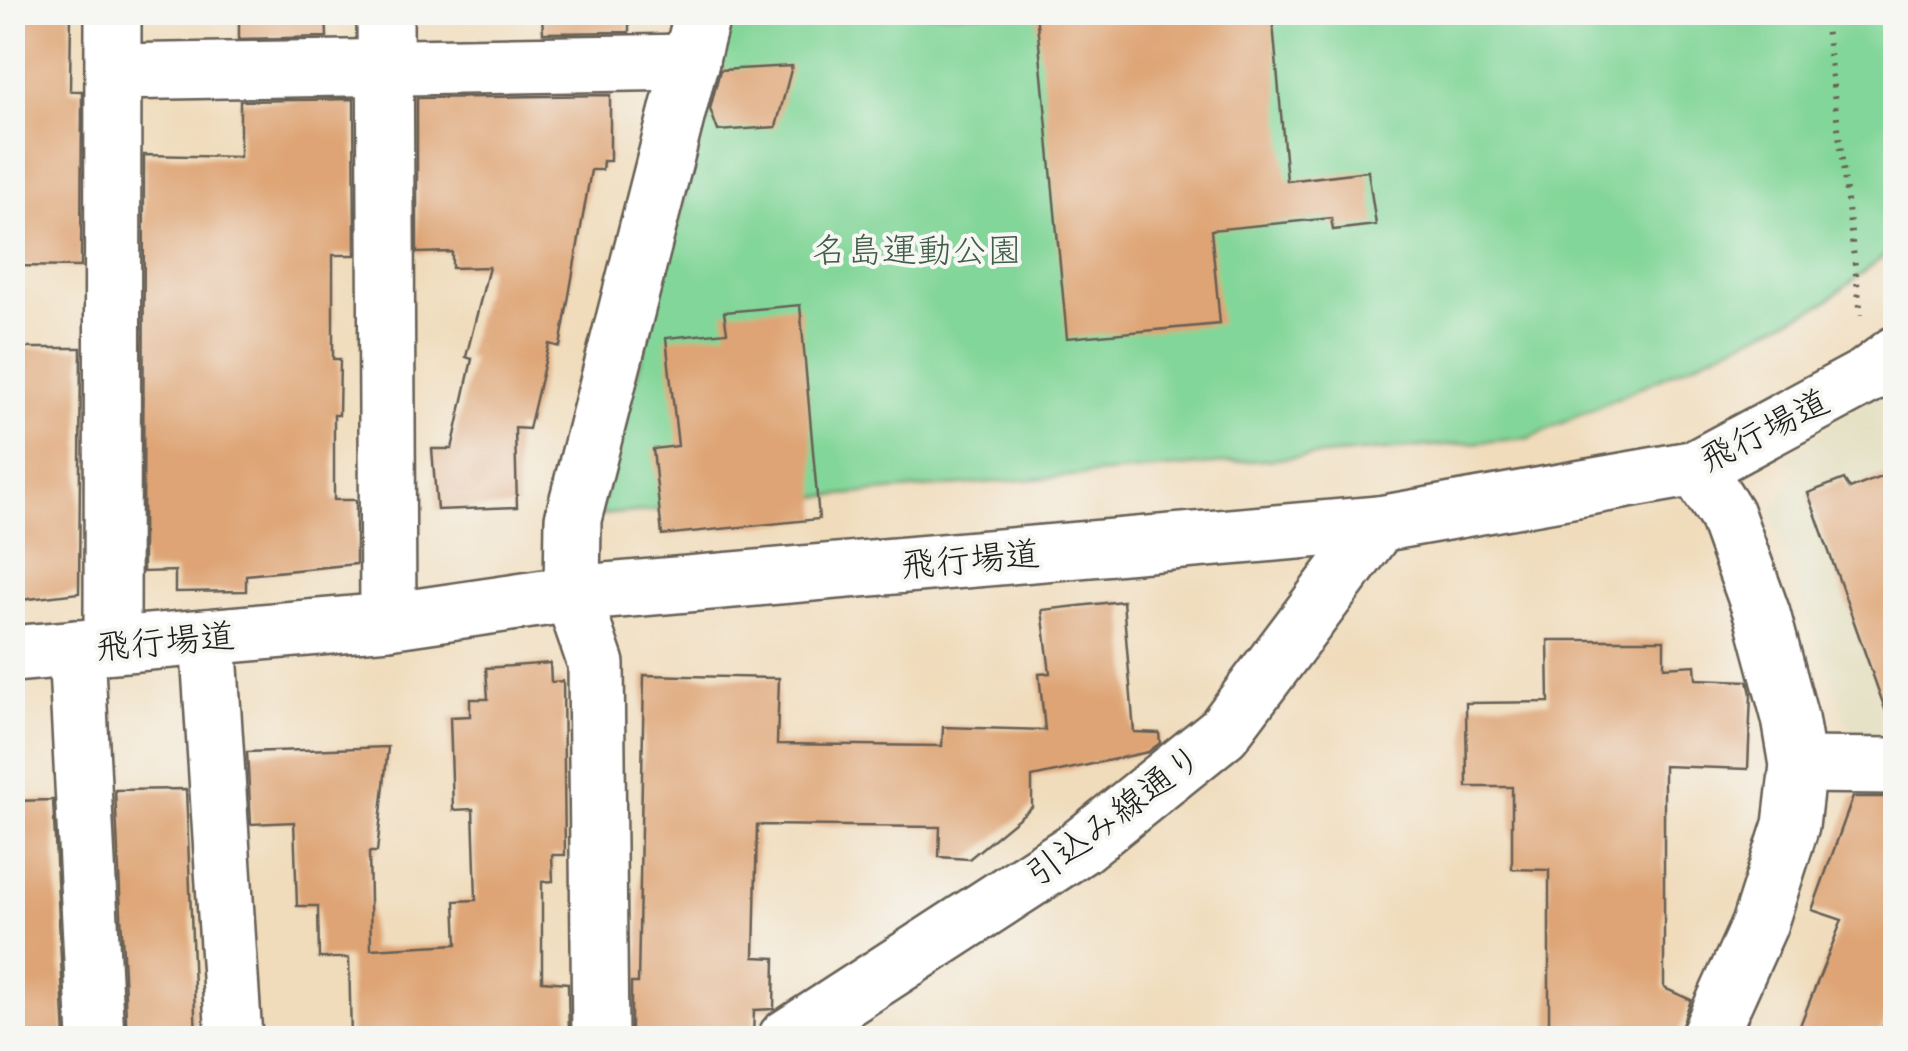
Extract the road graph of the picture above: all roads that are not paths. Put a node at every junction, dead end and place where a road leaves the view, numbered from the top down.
1 (113, 12) edge
2 (385, 12) edge
3 (697, 37) edge
4 (385, 66) junction
5 (113, 72) junction
6 (1882, 365) edge
7 (1696, 468) junction
8 (1378, 524) junction
9 (572, 594) junction
10 (388, 621) junction
11 (208, 638) junction
12 (94, 646) junction
13 (12, 654) edge
14 (1798, 765) junction
15 (1896, 766) edge
16 (96, 1038) edge
17 (234, 1038) edge
18 (600, 1038) edge
19 (786, 1038) edge
20 (1708, 1038) edge

1 - 5 street
2 - 4 street
3 - 4 street
3 - 9 street
4 - 5 street
4 - 10 street
5 - 12 street
6 - 7 street, 飛行場道
7 - 8 street, 飛行場道
7 - 14 street
8 - 9 street, 飛行場道
8 - 19 street, 引込み線通り
9 - 10 street, 飛行場道
9 - 18 street
10 - 11 street, 飛行場道
11 - 12 street, 飛行場道
11 - 17 street
12 - 13 street, 飛行場道
12 - 16 street
14 - 15 street
14 - 20 street

